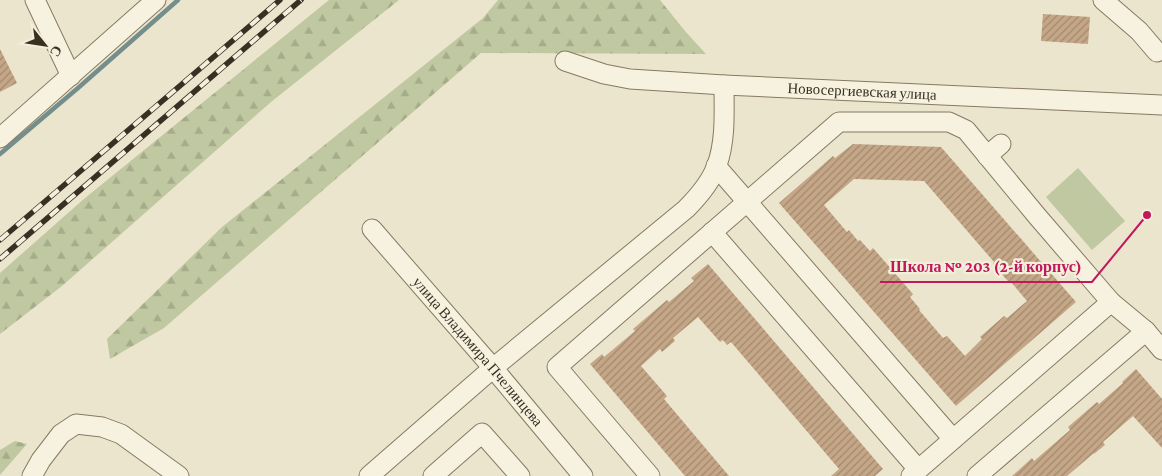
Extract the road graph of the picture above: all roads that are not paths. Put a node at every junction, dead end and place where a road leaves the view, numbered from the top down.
1 (35, 0) edge
2 (156, 0) edge
3 (1103, 0) edge
4 (1157, 52) dead end
5 (565, 61) dead end
6 (71, 76) junction
7 (724, 85) junction
8 (1162, 105) edge
9 (0, 138) edge
10 (716, 166) junction
11 (747, 202) junction
12 (372, 228) dead end
13 (712, 232) junction
14 (1112, 302) junction
15 (1146, 331) junction
16 (1162, 350) edge
17 (493, 368) junction
18 (953, 439) junction
19 (914, 473) edge
20 (982, 475) edge
21 (32, 476) edge
22 (179, 476) edge
23 (369, 476) edge
24 (433, 476) edge
25 (520, 476) edge
26 (583, 476) edge
27 (650, 476) edge

1 - 6 street
2 - 6 street
3 - 4 street
5 - 7 street, Новосергиевская улица
6 - 9 street
7 - 8 street, Новосергиевская улица
7 - 10 street
10 - 11 street
10 - 17 street
11 - 13 street
11 - 14 street
11 - 18 street
12 - 17 street, улица Владимира Пчелинцева
13 - 19 street
13 - 27 street
14 - 15 street
14 - 18 street
15 - 16 street
15 - 20 street
17 - 23 street
17 - 26 street, улица Владимира Пчелинцева
18 - 19 street
21 - 22 street
24 - 25 street

